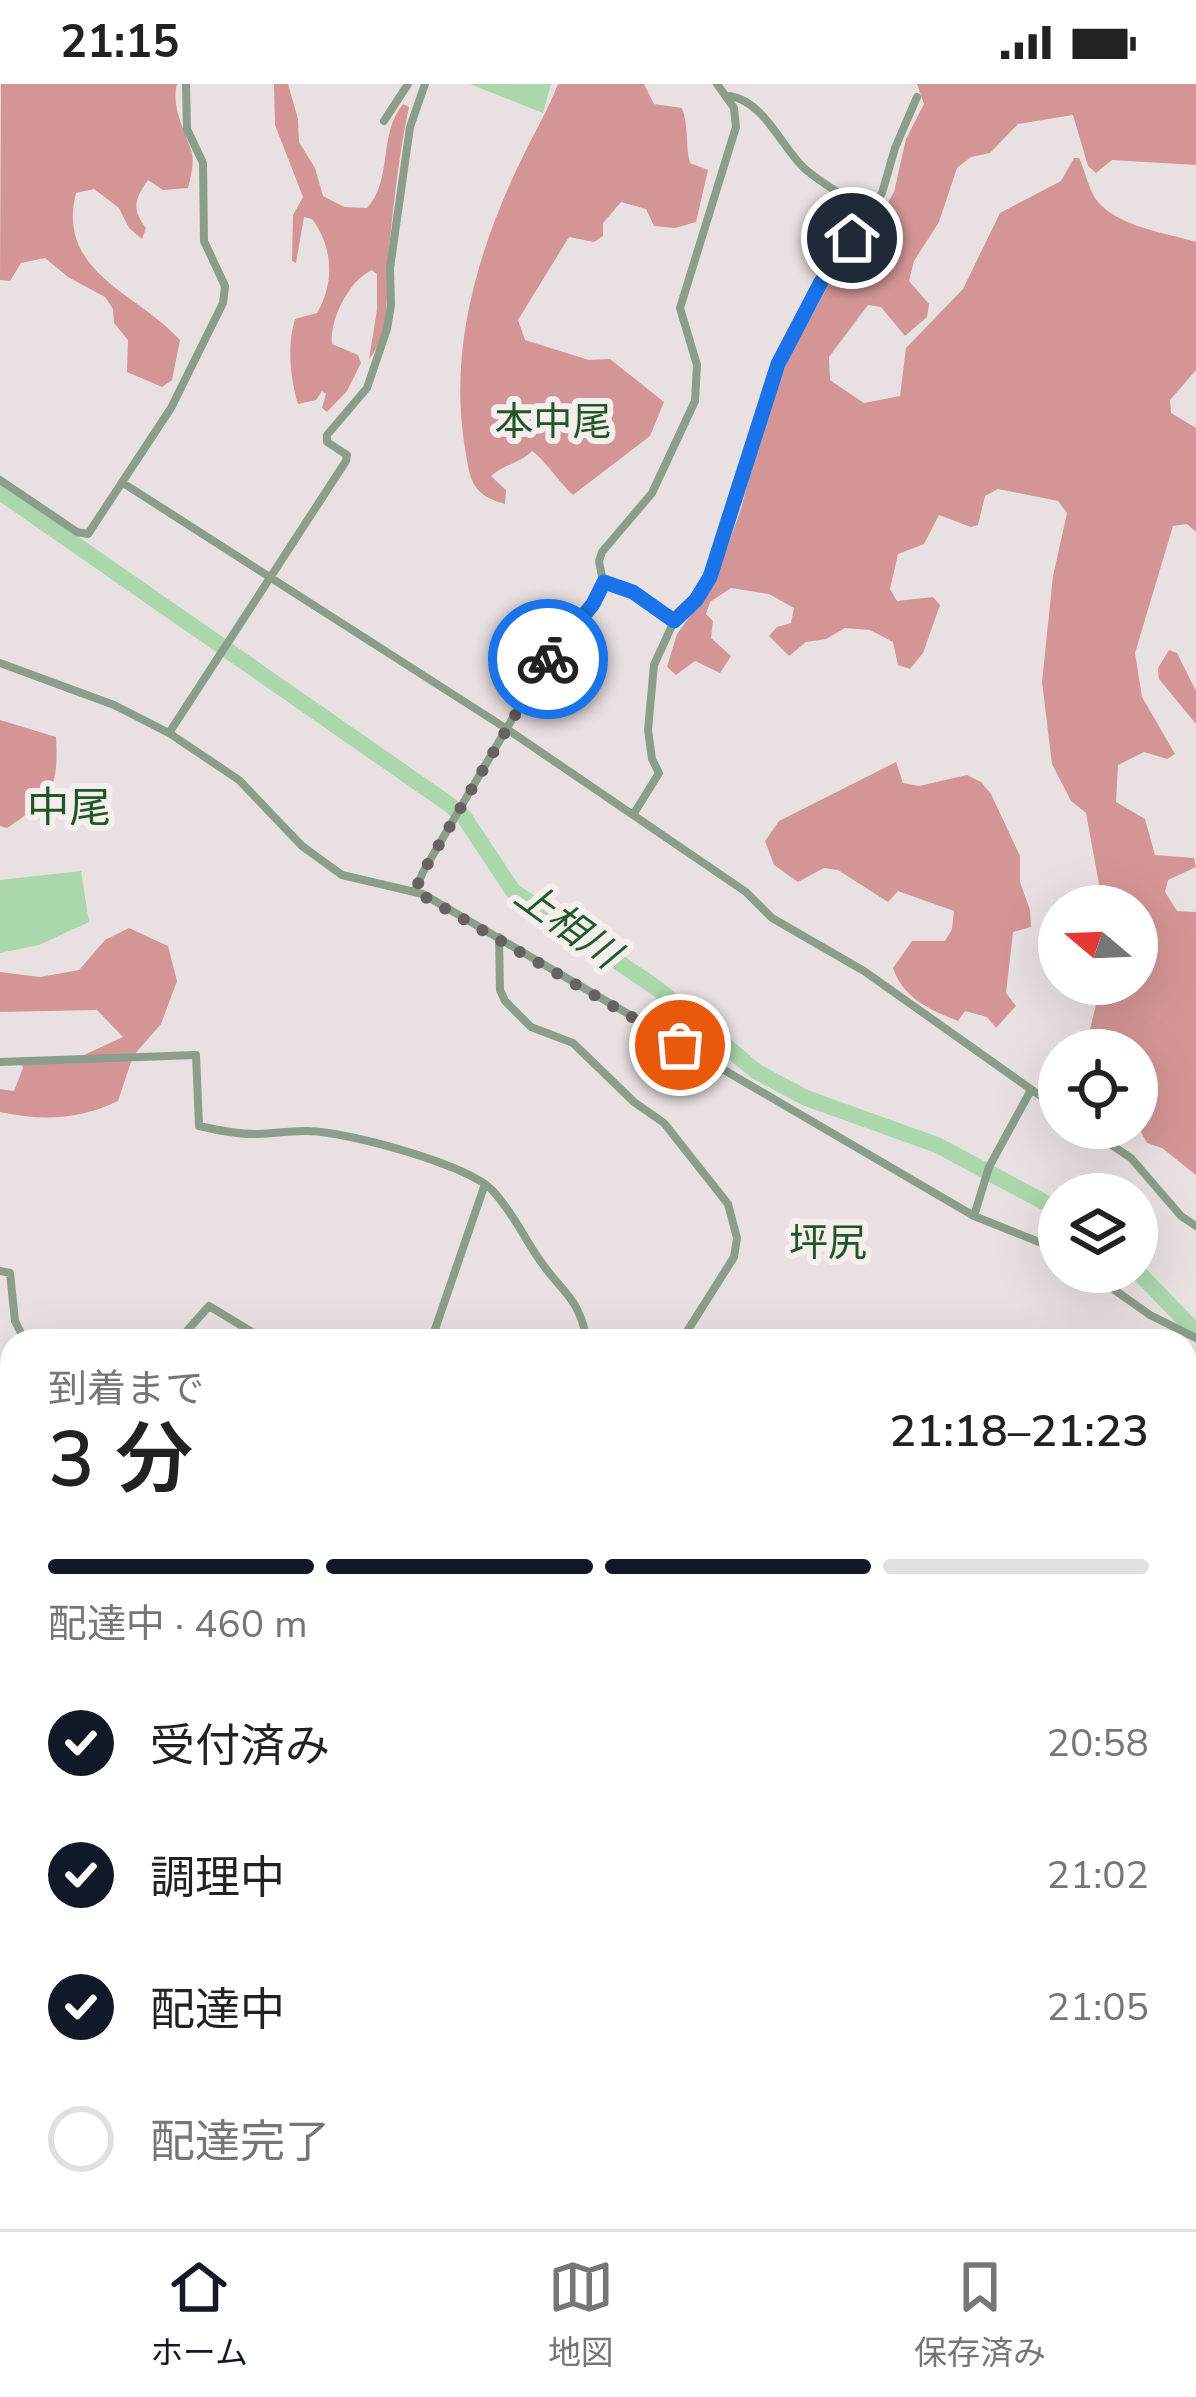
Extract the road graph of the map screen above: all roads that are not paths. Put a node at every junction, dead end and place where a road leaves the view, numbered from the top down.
1 (186, 84) edge
2 (408, 84) edge
3 (425, 84) edge
4 (717, 84) edge
5 (728, 96) junction
6 (916, 97) dead end
7 (384, 122) dead end
8 (871, 213) junction
9 (0, 480) edge
10 (123, 483) junction
11 (270, 578) junction
12 (604, 582) junction
13 (674, 621) junction
14 (0, 663) edge
15 (507, 729) junction
16 (169, 733) junction
17 (633, 814) junction
18 (415, 891) junction
19 (499, 938) junction
20 (0, 1062) edge
21 (1031, 1090) junction
22 (1038, 1095) edge
23 (1116, 1149) edge
24 (485, 1184) junction
25 (974, 1216) junction
26 (1196, 1226) edge
27 (1038, 1242) edge
28 (0, 1271) edge
29 (1119, 1293) edge
30 (19, 1329) edge
31 (189, 1329) edge
32 (247, 1329) edge
33 (435, 1329) edge
34 (585, 1329) edge
35 (688, 1329) edge
36 (1179, 1329) edge

1 - 10 street
2 - 7 street
3 - 11 street
4 - 5 street
5 - 8 street
5 - 12 street
6 - 8 street
8 - 13 street
9 - 10 street
10 - 11 street
11 - 15 street
11 - 16 street
12 - 13 street
12 - 15 street
13 - 17 street
14 - 16 street
15 - 17 street
15 - 18 street
16 - 18 street
17 - 21 street
18 - 19 street
19 - 25 street
19 - 35 street
20 - 24 street
21 - 22 street
21 - 25 street
23 - 26 street
24 - 33 street
24 - 34 street
25 - 27 street
28 - 30 street
29 - 36 street
31 - 32 street

